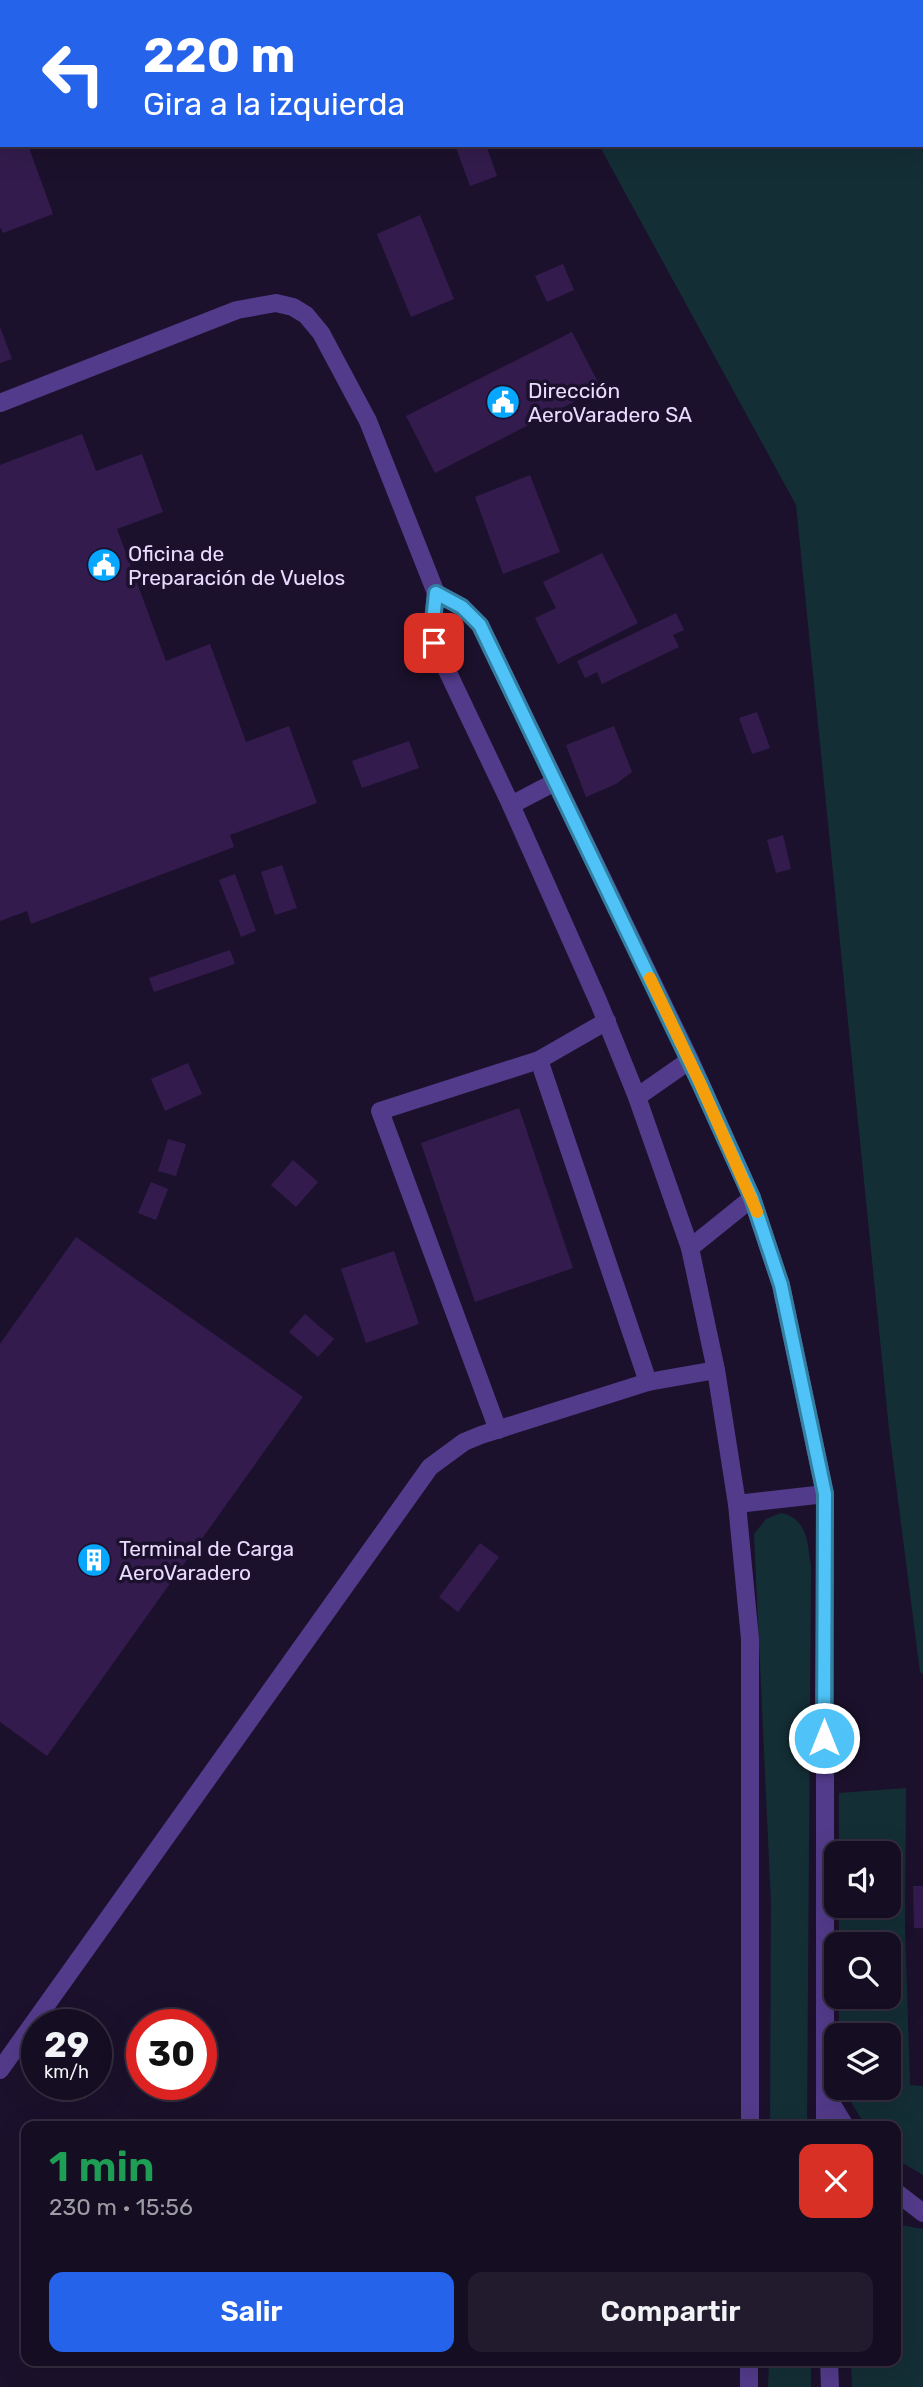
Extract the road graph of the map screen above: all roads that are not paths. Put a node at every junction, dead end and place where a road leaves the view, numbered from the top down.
1 (0, 403) edge
2 (436, 593) junction
3 (555, 782) junction
4 (511, 805) junction
5 (607, 1021) junction
6 (539, 1060) junction
7 (690, 1060) junction
8 (637, 1097) junction
9 (752, 1198) junction
10 (690, 1248) junction
11 (716, 1370) junction
12 (648, 1382) junction
13 (498, 1430) junction
14 (825, 1494) junction
15 (737, 1504) junction
16 (824, 2023) edge
17 (0, 2070) edge
18 (824, 2100) edge
19 (829, 2100) edge
20 (750, 2121) edge
21 (825, 2121) edge
22 (842, 2121) edge
23 (901, 2196) edge
24 (923, 2213) edge
25 (749, 2366) edge
26 (829, 2366) edge
27 (749, 2387) edge
28 (830, 2387) edge

1 - 2 street
2 - 3 street
2 - 4 street
3 - 4 street
3 - 7 street
4 - 5 street
5 - 6 street
5 - 8 street
6 - 12 street
6 - 13 street
7 - 8 street
7 - 9 street
8 - 10 street
9 - 10 street
9 - 14 street
10 - 11 street
11 - 12 street
11 - 15 street
12 - 13 street
13 - 17 street
14 - 15 street
14 - 16 street
15 - 20 street
18 - 21 street
19 - 22 street
23 - 24 street
25 - 27 street
26 - 28 street

